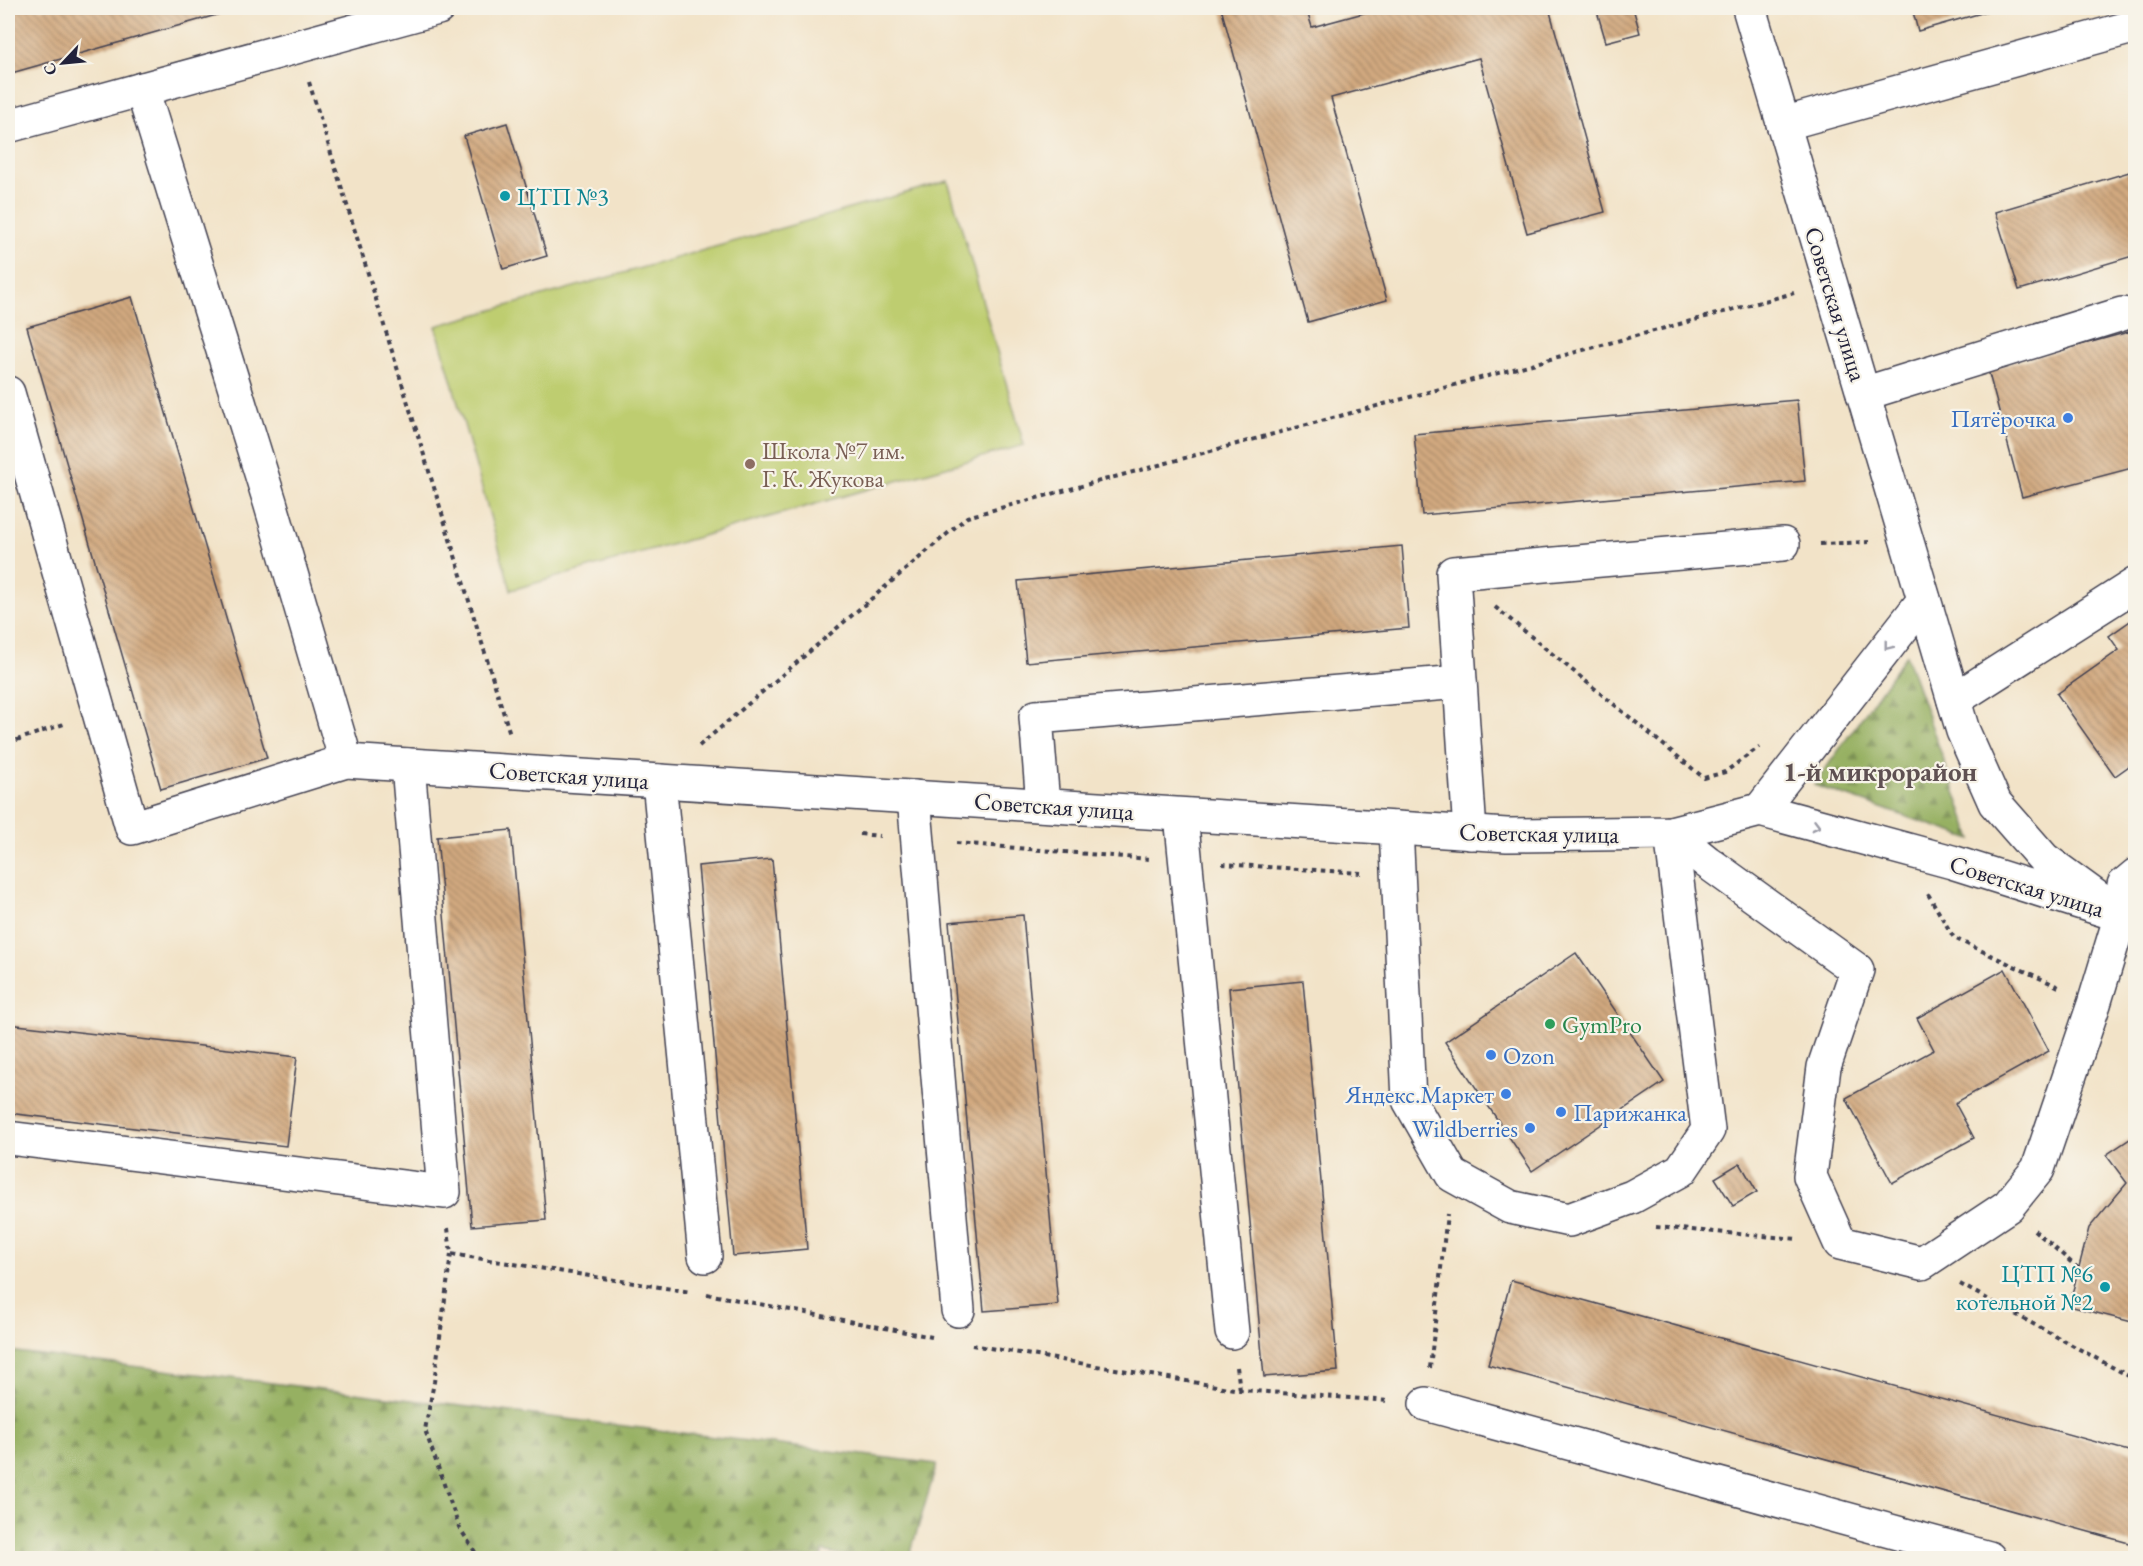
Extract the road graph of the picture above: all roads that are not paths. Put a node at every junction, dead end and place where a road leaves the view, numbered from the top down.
1 (438, 8) edge
2 (1749, 8) edge
3 (2136, 26) edge
4 (142, 89) junction
5 (1783, 124) junction
6 (8, 126) edge
7 (2122, 314) dead end
8 (8, 393) edge
9 (1863, 394) junction
10 (1783, 544) road end
11 (2136, 584) edge
12 (1924, 600) junction
13 (1460, 682) junction
14 (1954, 700) junction
15 (346, 761) junction
16 (408, 765) junction
17 (659, 781) junction
18 (914, 797) junction
19 (1044, 805) junction
20 (1760, 810) junction
21 (1181, 815) junction
22 (1396, 828) junction
23 (1470, 833) junction
24 (1671, 833) junction
25 (2136, 875) edge
26 (2128, 918) edge
27 (8, 1138) edge
28 (705, 1256) dead end
29 (958, 1310) dead end
30 (1232, 1332) dead end
31 (1426, 1404) road end
32 (1989, 1558) edge

1 - 4 street
2 - 5 street, Советская улица
3 - 5 street
4 - 6 street
4 - 15 street
5 - 9 street, Советская улица
7 - 9 street
8 - 15 street
9 - 12 street, Советская улица
10 - 13 street
11 - 14 street
12 - 14 street, Советская улица
12 -> 20 street
13 - 19 street
13 - 23 street
14 - 26 street, Советская улица
15 - 16 street, Советская улица
16 - 17 street, Советская улица
16 - 27 street
17 - 18 street, Советская улица
17 - 28 street
18 - 19 street, Советская улица
18 - 29 street
19 - 21 street, Советская улица
20 - 24 street, Советская улица
20 -> 26 street, Советская улица
21 - 22 street, Советская улица
21 - 30 street
22 - 23 street, Советская улица
22 - 24 street
23 - 24 street, Советская улица
24 - 26 street
25 - 26 street
31 - 32 street

